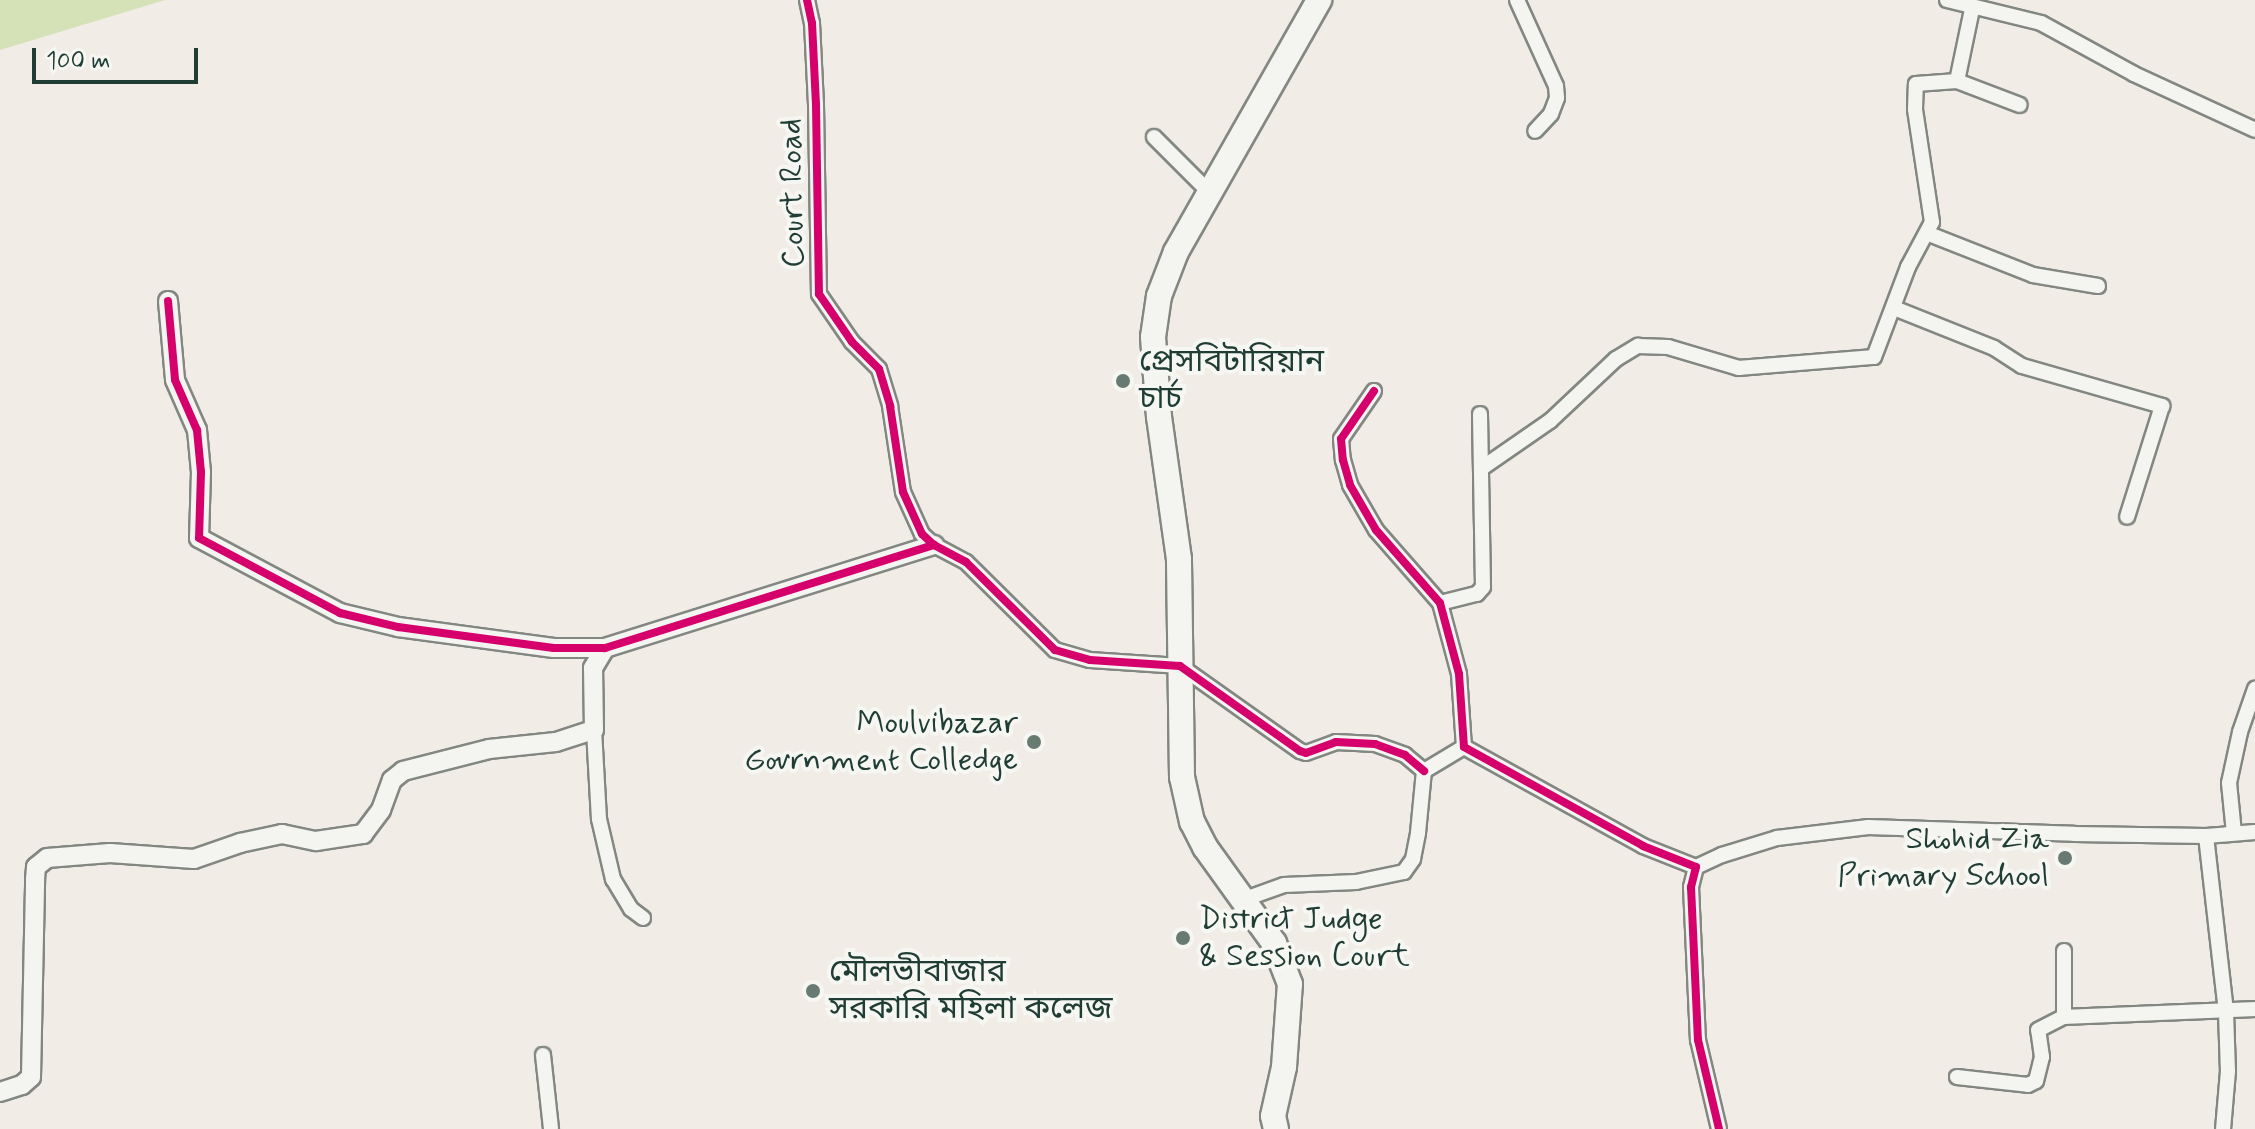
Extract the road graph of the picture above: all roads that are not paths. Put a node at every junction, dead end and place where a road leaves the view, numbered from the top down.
1 (807, 0) edge
2 (1319, 0) edge
3 (1517, 0) edge
4 (1947, 0) edge
5 (1972, 9) junction
6 (1957, 81) junction
7 (2020, 105) dead end
8 (2255, 130) edge
9 (1535, 131) dead end
10 (1154, 137) dead end
11 (1210, 193) junction
12 (1929, 234) junction
13 (2098, 286) dead end
14 (168, 301) dead end
15 (1894, 308) junction
16 (1374, 391) dead end
17 (1480, 414) dead end
18 (1482, 468) junction
19 (2127, 517) dead end
20 (934, 545) junction
21 (1440, 603) junction
22 (605, 648) junction
23 (1180, 666) junction
24 (2255, 689) edge
25 (594, 730) junction
26 (1464, 747) junction
27 (1424, 771) junction
28 (2255, 832) edge
29 (2234, 833) junction
30 (2206, 836) junction
31 (1696, 867) junction
32 (1245, 899) junction
33 (643, 918) dead end
34 (2064, 951) dead end
35 (2255, 1009) edge
36 (2226, 1012) junction
37 (2064, 1017) junction
38 (543, 1055) dead end
39 (1957, 1077) dead end
40 (0, 1092) edge
41 (551, 1129) edge
42 (1276, 1129) edge
43 (1719, 1129) edge
44 (2223, 1129) edge

1 - 20 street, Court Road
2 - 11 highway
3 - 9 street
4 - 5 street
5 - 6 street
5 - 8 street
6 - 7 street
6 - 12 street
10 - 11 street
11 - 23 highway
12 - 13 street
12 - 15 street
14 - 22 street
15 - 18 street
15 - 19 street
16 - 21 street
17 - 18 street
18 - 21 street
20 - 22 street
20 - 23 street, Court Road
21 - 26 street
22 - 25 street
23 - 27 street
23 - 32 highway
24 - 29 street
25 - 33 street
25 - 40 street
26 - 27 street
26 - 31 street
27 - 32 street
28 - 29 street
29 - 30 street
30 - 31 street
30 - 36 street
31 - 43 street
32 - 42 highway
34 - 37 street
35 - 36 street
36 - 37 street
36 - 44 street
37 - 39 street
38 - 41 street

